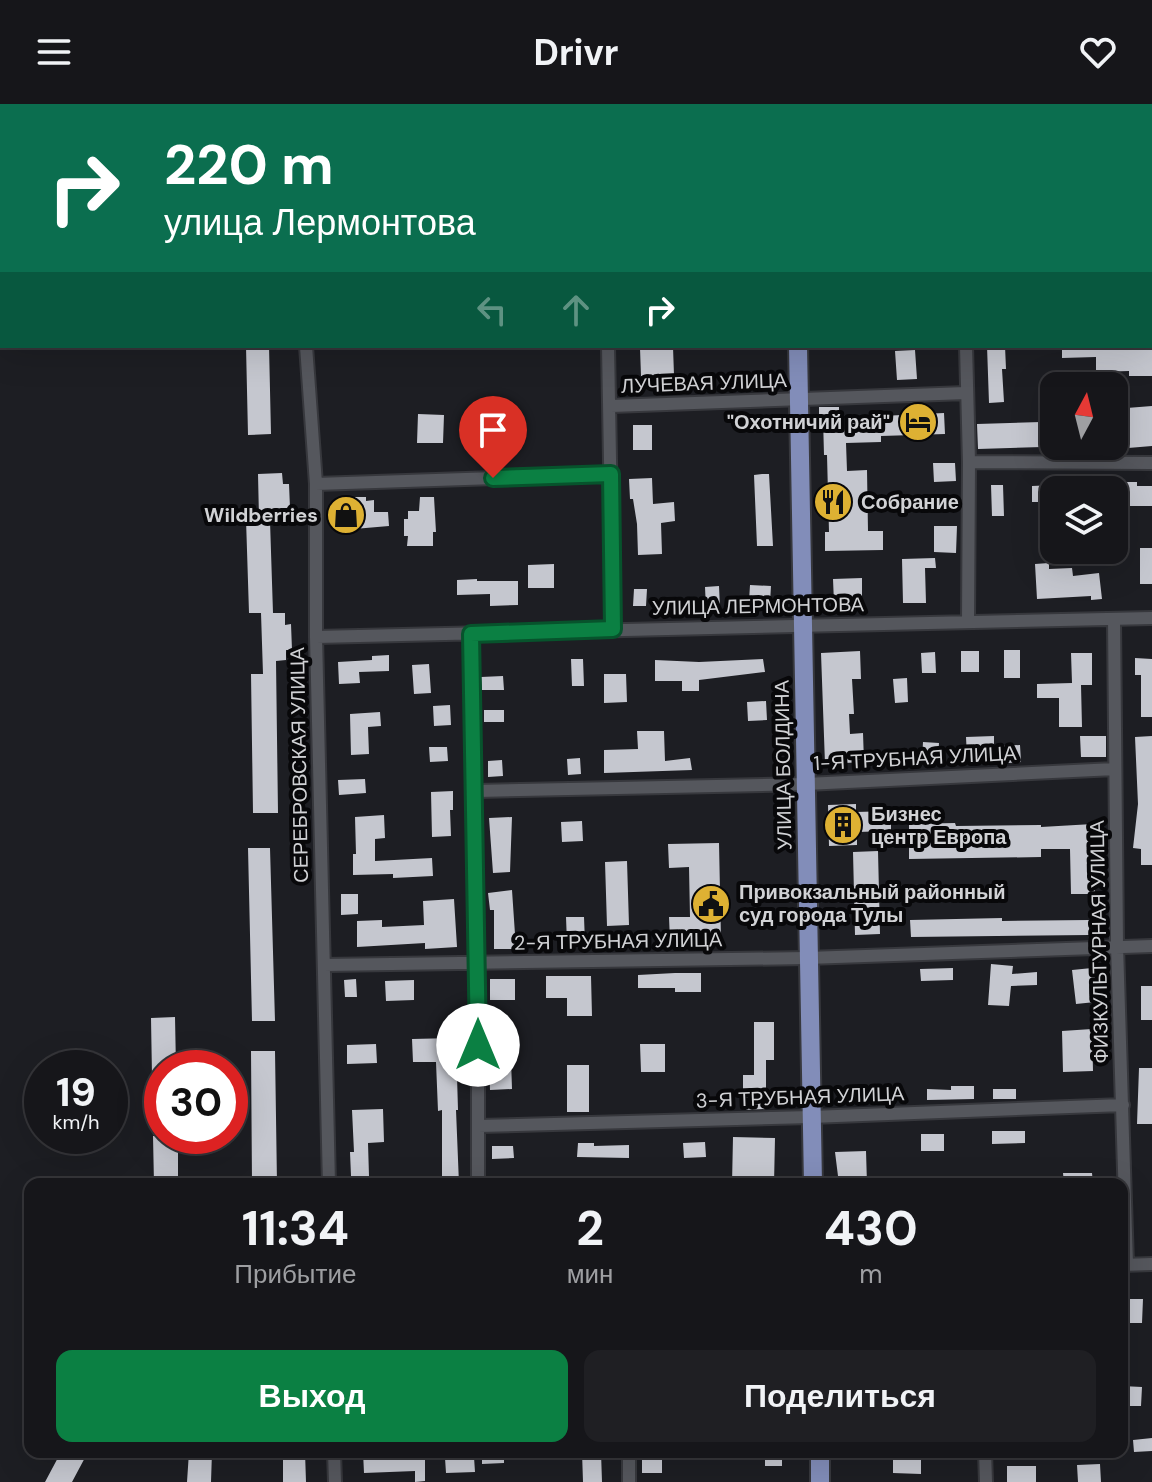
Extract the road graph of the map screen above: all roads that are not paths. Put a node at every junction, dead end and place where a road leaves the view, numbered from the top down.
1 (306, 348) edge
2 (608, 348) edge
3 (798, 348) edge
4 (966, 348) edge
5 (966, 393) junction
6 (798, 399) junction
7 (611, 406) junction
8 (969, 462) junction
9 (1152, 463) edge
10 (611, 474) junction
11 (316, 484) junction
12 (1152, 618) edge
13 (1114, 619) junction
14 (968, 622) junction
15 (802, 625) junction
16 (613, 629) junction
17 (471, 634) junction
18 (316, 637) junction
19 (1115, 769) junction
20 (806, 784) junction
21 (476, 791) junction
22 (1117, 946) junction
23 (1152, 946) edge
24 (807, 958) junction
25 (478, 964) junction
26 (324, 965) junction
27 (1123, 1105) junction
28 (811, 1117) junction
29 (478, 1126) junction
30 (329, 1178) edge
31 (478, 1178) edge
32 (813, 1178) edge
33 (1123, 1178) edge
34 (1152, 1264) edge
35 (1128, 1265) edge
36 (334, 1458) edge
37 (629, 1458) edge
38 (820, 1458) edge
39 (985, 1458) edge
40 (335, 1482) edge
41 (629, 1482) edge
42 (820, 1482) edge
43 (986, 1482) edge

1 - 11 street, СЕРЕБРОВСКАЯ УЛИЦА
2 - 7 street
3 - 6 main road, УЛИЦА БОЛДИНА
4 - 5 street
5 - 6 street, ЛУЧЕВАЯ УЛИЦА
5 - 8 street
6 - 7 street, ЛУЧЕВАЯ УЛИЦА
6 - 15 main road, УЛИЦА БОЛДИНА
7 - 10 street
8 - 9 street
8 - 14 street
10 - 11 street
10 - 16 street
11 - 18 street, СЕРЕБРОВСКАЯ УЛИЦА
12 - 13 street, УЛИЦА ЛЕРМОНТОВА
13 - 14 street, УЛИЦА ЛЕРМОНТОВА
13 - 19 street, ФИЗКУЛЬТУРНАЯ УЛИЦА
14 - 15 street, УЛИЦА ЛЕРМОНТОВА
15 - 16 street, УЛИЦА ЛЕРМОНТОВА
15 - 20 main road, УЛИЦА БОЛДИНА
16 - 17 street, УЛИЦА ЛЕРМОНТОВА
17 - 18 street, УЛИЦА ЛЕРМОНТОВА
17 - 21 street
18 - 26 street, СЕРЕБРОВСКАЯ УЛИЦА
19 - 20 street, 1-Я ТРУБНАЯ УЛИЦА
19 - 22 street, ФИЗКУЛЬТУРНАЯ УЛИЦА
20 - 21 street, 1-Я ТРУБНАЯ УЛИЦА
20 - 24 main road, УЛИЦА БОЛДИНА
21 - 25 street
22 - 23 street, 2-Я ТРУБНАЯ УЛИЦА
22 - 24 street, 2-Я ТРУБНАЯ УЛИЦА
22 - 27 street, ФИЗКУЛЬТУРНАЯ УЛИЦА
24 - 25 street, 2-Я ТРУБНАЯ УЛИЦА
24 - 28 main road, УЛИЦА БОЛДИНА
25 - 26 street, 2-Я ТРУБНАЯ УЛИЦА
25 - 29 street
26 - 30 street, СЕРЕБРОВСКАЯ УЛИЦА
27 - 28 street, 3-Я ТРУБНАЯ УЛИЦА
27 - 33 street, ФИЗКУЛЬТУРНАЯ УЛИЦА
28 - 29 street, 3-Я ТРУБНАЯ УЛИЦА
28 - 32 main road, УЛИЦА БОЛДИНА
29 - 31 street
34 - 35 street
36 - 40 street
37 - 41 street
38 - 42 main road
39 - 43 street

